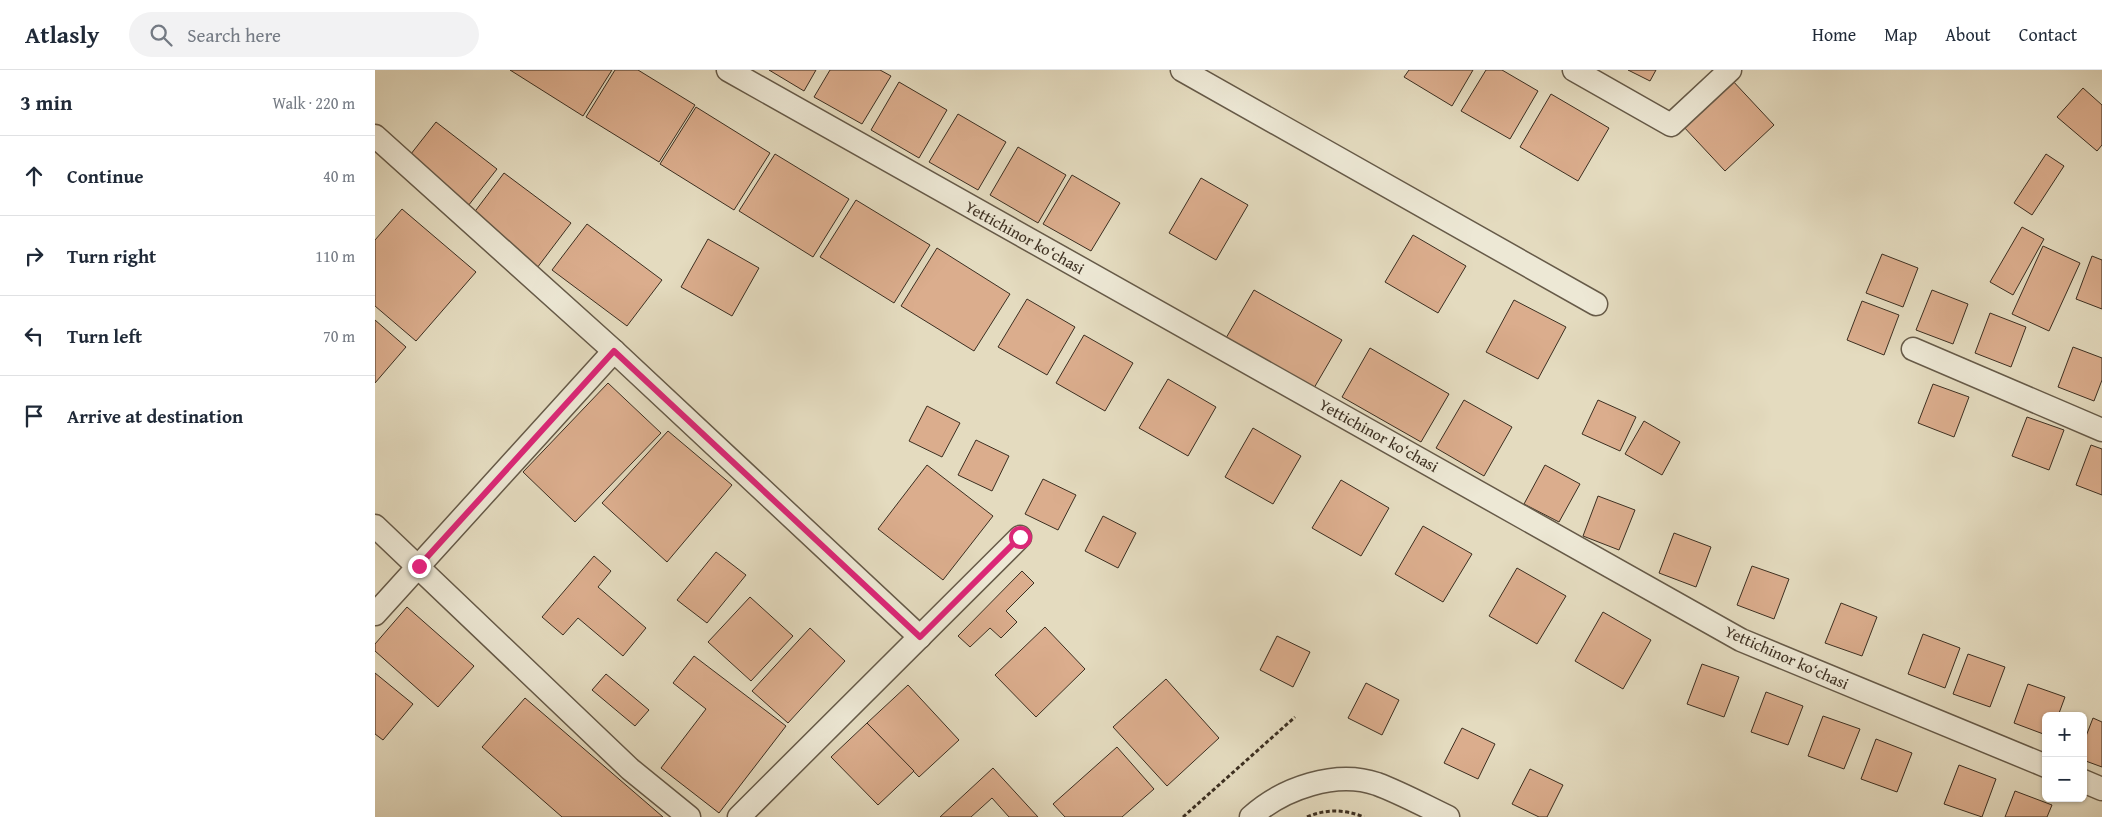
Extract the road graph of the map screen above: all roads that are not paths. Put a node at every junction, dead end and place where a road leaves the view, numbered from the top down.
1 (728, 70) edge
2 (1182, 70) edge
3 (1574, 70) edge
4 (1730, 70) edge
5 (375, 136) edge
6 (1596, 304) dead end
7 (1913, 349) dead end
8 (614, 351) junction
9 (2102, 430) edge
10 (375, 526) edge
11 (1020, 537) dead end
12 (419, 566) junction
13 (375, 614) edge
14 (920, 637) junction
15 (2042, 764) edge
16 (2087, 783) edge
17 (2102, 789) edge
18 (689, 817) edge
19 (739, 817) edge
20 (1251, 817) edge
21 (1448, 817) edge

1 - 15 street, Yettichinor ko‘chasi
2 - 6 street
3 - 4 street
5 - 8 street
7 - 9 street
8 - 12 street
8 - 14 street
10 - 12 street
11 - 14 street
12 - 13 street
12 - 18 street
14 - 19 street
16 - 17 street
20 - 21 street

